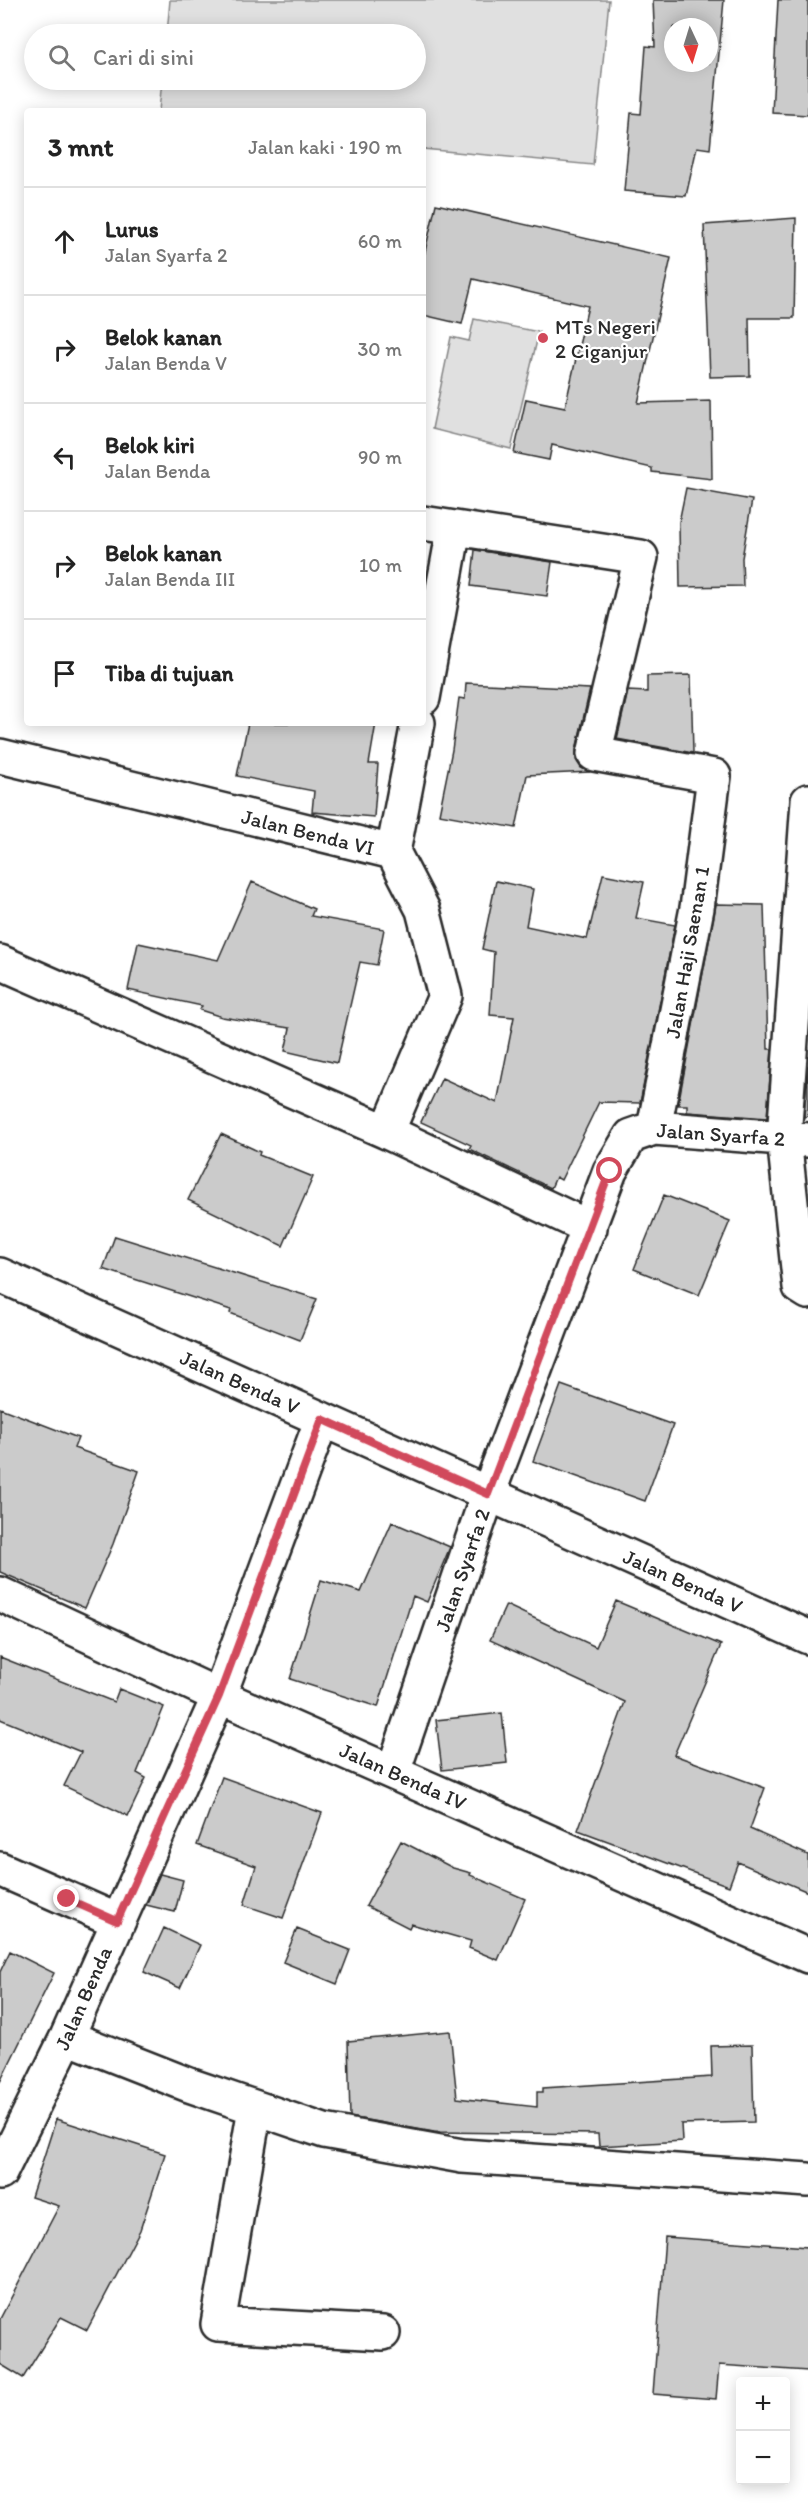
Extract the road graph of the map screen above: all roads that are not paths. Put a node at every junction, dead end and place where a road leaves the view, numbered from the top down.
1 (438, 526) edge
2 (426, 664) edge
3 (417, 726) edge
4 (0, 756) edge
5 (808, 801) edge
6 (393, 852) junction
7 (0, 962) edge
8 (654, 1128) junction
9 (387, 1132) junction
10 (796, 1139) edge
11 (590, 1228) junction
12 (0, 1275) edge
13 (808, 1292) edge
14 (322, 1419) junction
15 (488, 1494) junction
16 (0, 1594) edge
17 (808, 1637) edge
18 (219, 1696) junction
19 (393, 1772) junction
20 (0, 1869) edge
21 (117, 1921) junction
22 (808, 1956) edge
23 (67, 2037) junction
24 (255, 2108) junction
25 (0, 2173) edge
26 (808, 2180) edge
27 (383, 2333) dead end

1 - 2 street
1 - 8 street, Jalan Haji Saenan 1
3 - 6 street
4 - 6 street, Jalan Benda VI
5 - 10 street
6 - 9 street, Jalan Benda VI
7 - 9 street
8 - 10 street, Jalan Syarfa 2
8 - 11 street, Jalan Syarfa 2
9 - 11 street
10 - 13 street
11 - 15 street, Jalan Syarfa 2
12 - 14 street, Jalan Benda V
14 - 15 street, Jalan Benda V
14 - 18 street, Jalan Benda
15 - 17 street, Jalan Benda V
15 - 19 street, Jalan Syarfa 2
16 - 18 street, Jalan Benda IV
18 - 19 street, Jalan Benda IV
18 - 21 street, Jalan Benda
19 - 22 street, Jalan Benda IV
20 - 21 street
21 - 23 street, Jalan Benda
23 - 24 street
23 - 25 street, Jalan Benda
24 - 26 street
24 - 27 street

